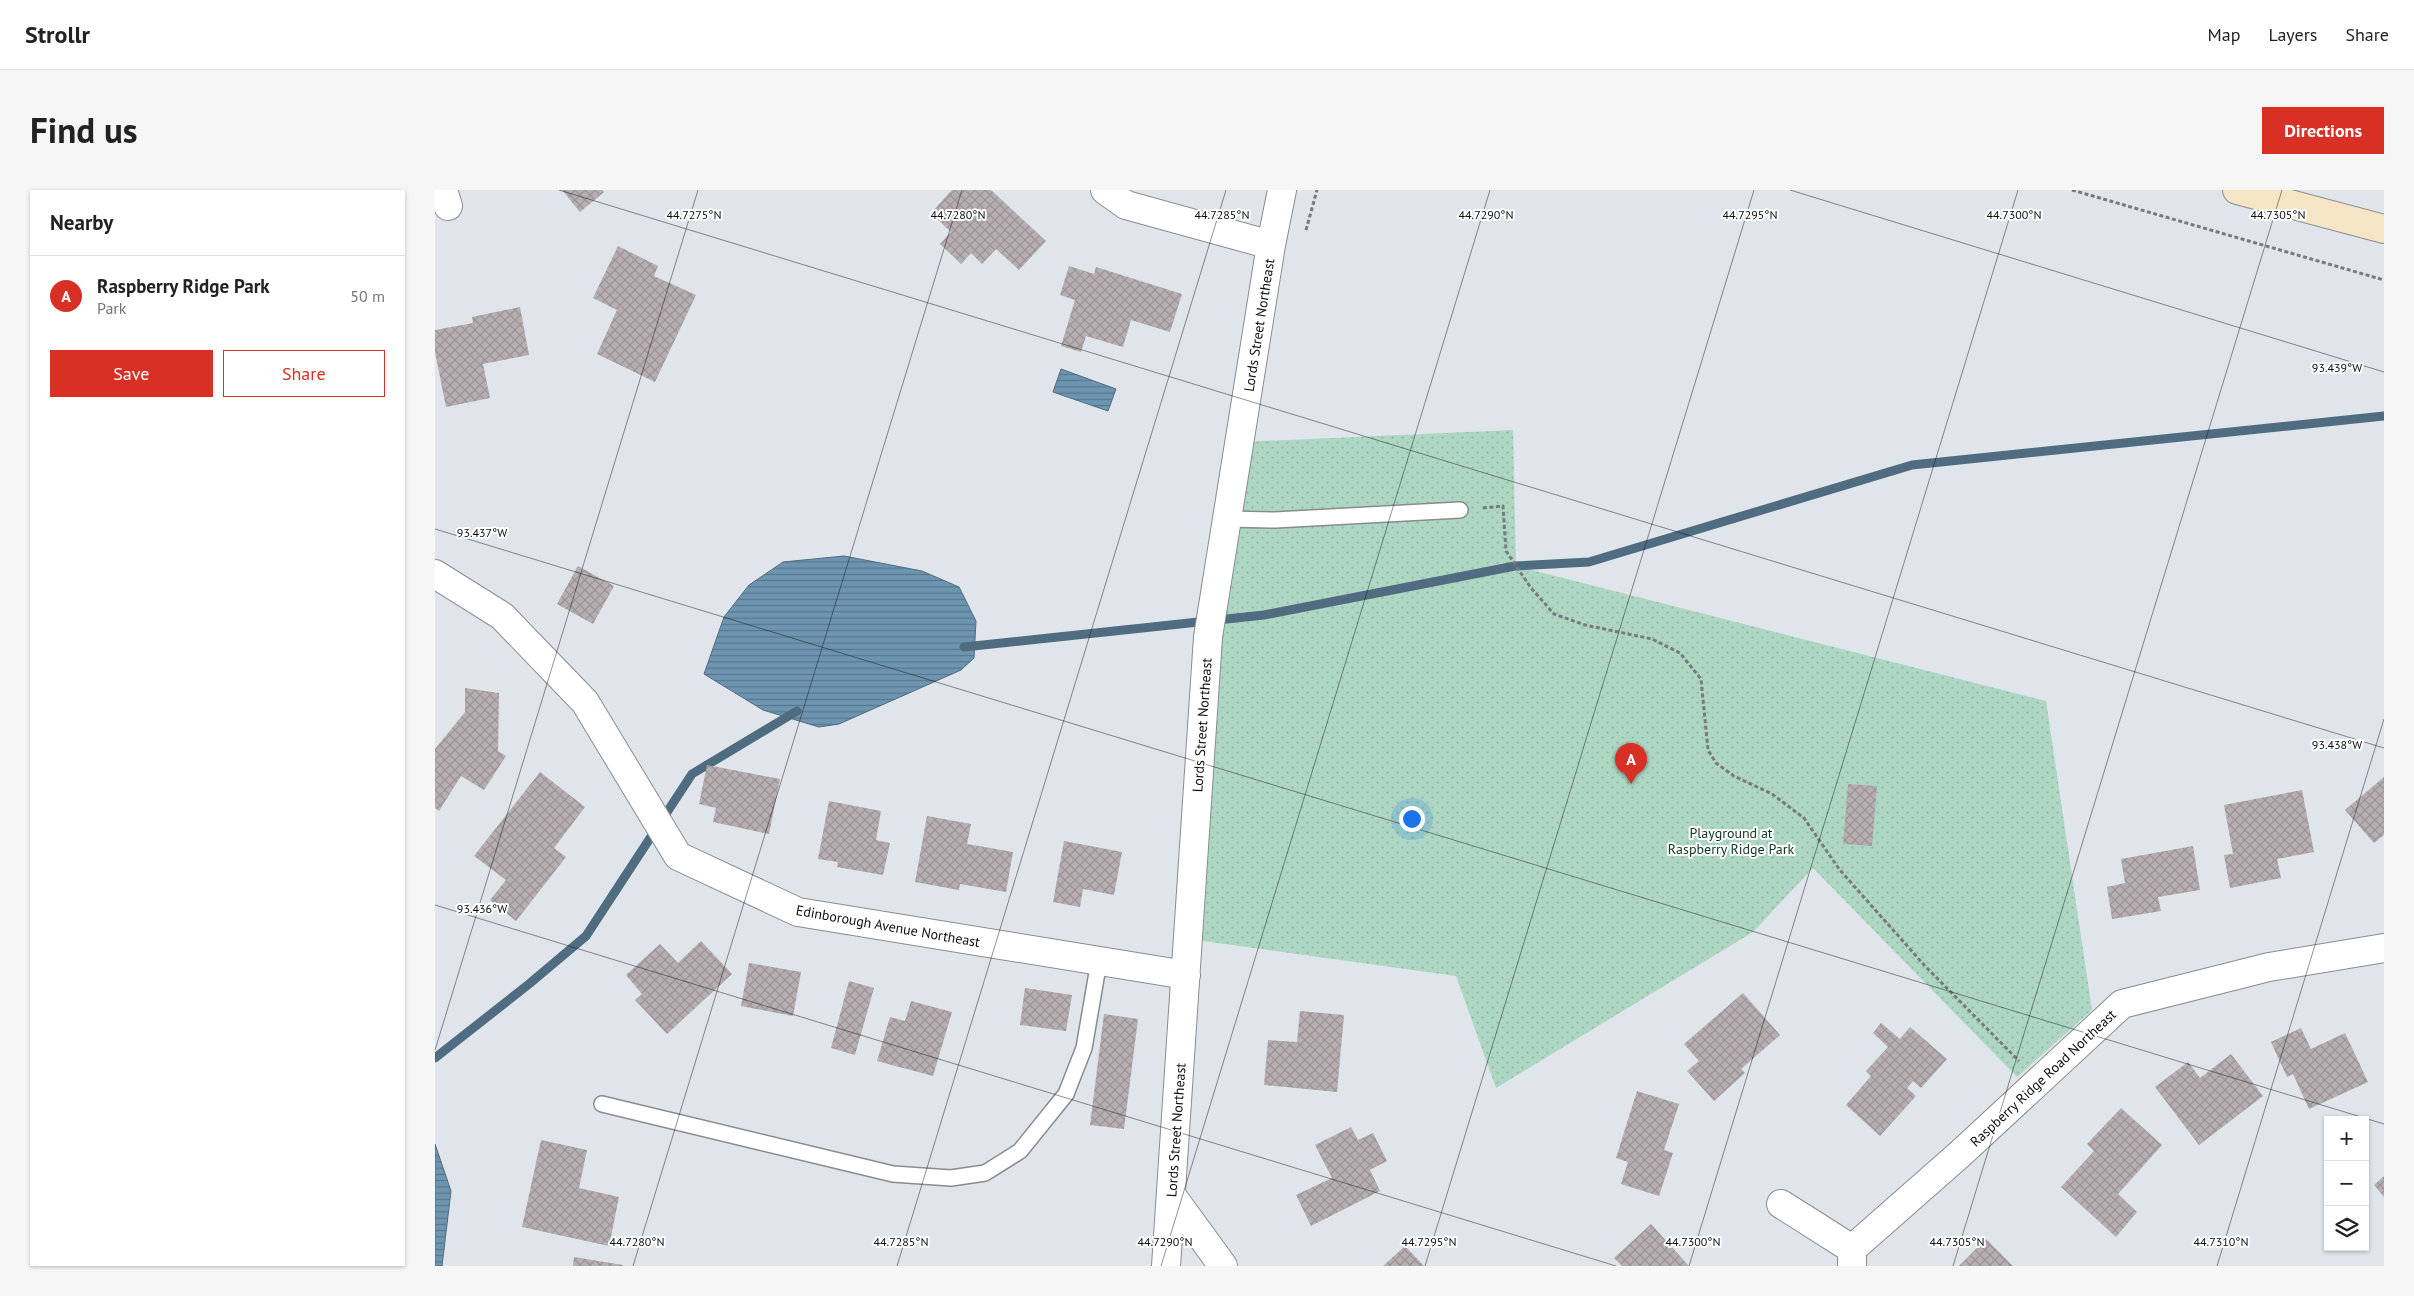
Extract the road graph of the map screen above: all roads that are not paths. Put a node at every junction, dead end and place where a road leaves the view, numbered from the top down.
1 (1105, 190) edge
2 (1282, 190) edge
3 (2237, 190) edge
4 (2384, 229) edge
5 (1271, 245) junction
6 (1460, 510) road end
7 (1227, 519) junction
8 (435, 574) edge
9 (2384, 948) edge
10 (1099, 961) junction
11 (1186, 975) junction
12 (602, 1104) dead end
13 (1172, 1196) junction
14 (1781, 1204) dead end
15 (1852, 1258) edge
16 (1166, 1266) edge
17 (1223, 1266) edge

1 - 5 street
2 - 5 street, Lords Street Northeast
3 - 4 main road
5 - 7 street, Lords Street Northeast
6 - 7 lane
7 - 11 street, Lords Street Northeast
8 - 10 street, Edinborough Avenue Northeast
9 - 15 street, Raspberry Ridge Road Northeast
10 - 11 street, Edinborough Avenue Northeast
10 - 12 lane
11 - 13 street, Lords Street Northeast
13 - 16 street, Lords Street Northeast
13 - 17 street
14 - 15 street

